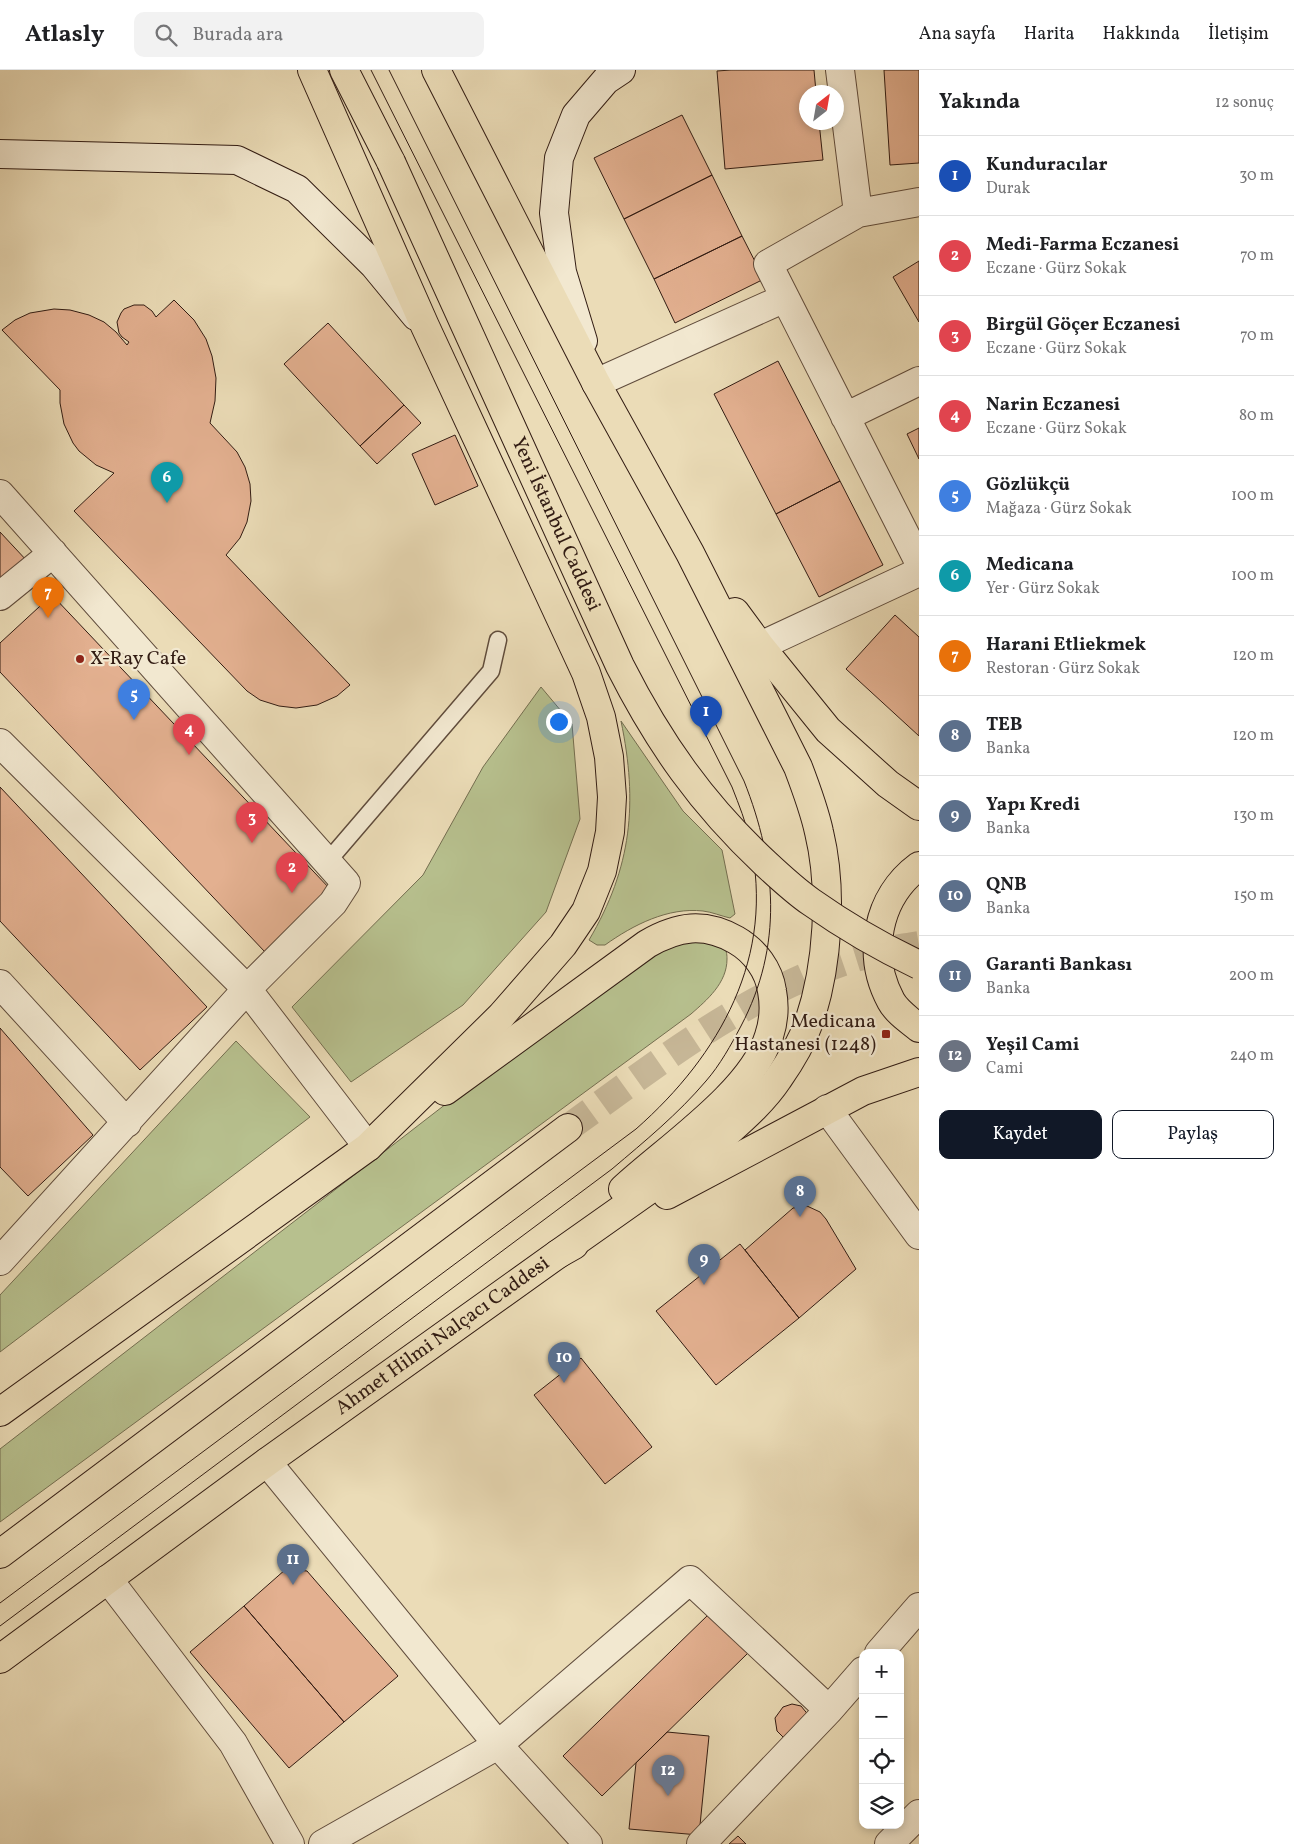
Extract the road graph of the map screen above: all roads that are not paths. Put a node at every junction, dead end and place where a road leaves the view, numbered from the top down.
1 (312, 70) edge
2 (344, 70) edge
3 (436, 70) edge
4 (620, 70) edge
5 (840, 70) edge
6 (0, 154) edge
7 (919, 202) edge
8 (858, 213) junction
9 (785, 298) junction
10 (425, 326) junction
11 (919, 381) edge
12 (596, 384) junction
13 (845, 417) junction
14 (0, 494) edge
15 (53, 553) junction
16 (690, 553) junction
17 (919, 562) edge
18 (919, 572) edge
19 (0, 596) edge
20 (498, 640) dead end
21 (760, 646) junction
22 (0, 743) edge
23 (919, 806) edge
24 (328, 862) junction
25 (919, 866) edge
26 (919, 965) edge
27 (0, 984) edge
28 (248, 989) junction
29 (919, 1028) edge
30 (919, 1072) edge
31 (827, 1109) junction
32 (127, 1123) junction
33 (568, 1128) tunnel mouth
34 (368, 1147) junction
35 (919, 1234) edge
36 (3, 1253) edge
37 (558, 1254) junction
38 (0, 1412) edge
39 (267, 1462) junction
40 (0, 1554) edge
41 (108, 1579) junction
42 (919, 1607) edge
43 (882, 1649) edge
44 (0, 1659) edge
45 (859, 1676) edge
46 (829, 1710) junction
47 (498, 1745) junction
48 (919, 1814) edge
49 (290, 1844) edge
50 (323, 1844) edge
51 (588, 1844) edge
52 (701, 1844) edge
53 (889, 1844) edge

1 - 10 main road
2 - 26 main road, Yeni İstanbul Caddesi, bridge
3 - 12 main road
4 - 12 street
5 - 8 street
6 - 10 street
7 - 8 street
8 - 9 street
9 - 12 street
9 - 13 street
10 - 34 main road
11 - 13 street
12 - 16 main road
13 - 17 street
14 - 15 street
15 - 19 street
15 - 24 street
16 - 21 main road
16 - 37 main road
18 - 21 street
20 - 24 lane
21 - 23 main road
22 - 28 street
24 - 28 street
25 - 29 main road
27 - 32 street
28 - 32 street
28 - 34 street
30 - 31 main road, Ahmet Hilmi Nalçacı Caddesi
31 - 35 street
31 - 37 main road, Ahmet Hilmi Nalçacı Caddesi
32 - 36 street
33 - 40 main road
34 - 37 main road
34 - 38 main road
37 - 39 main road, Ahmet Hilmi Nalçacı Caddesi
39 - 41 main road, Ahmet Hilmi Nalçacı Caddesi
39 - 47 street
41 - 44 main road, Ahmet Hilmi Nalçacı Caddesi
41 - 49 street
42 - 43 street
45 - 46 street
46 - 47 street
46 - 52 street
47 - 50 street
47 - 51 street
48 - 53 street

